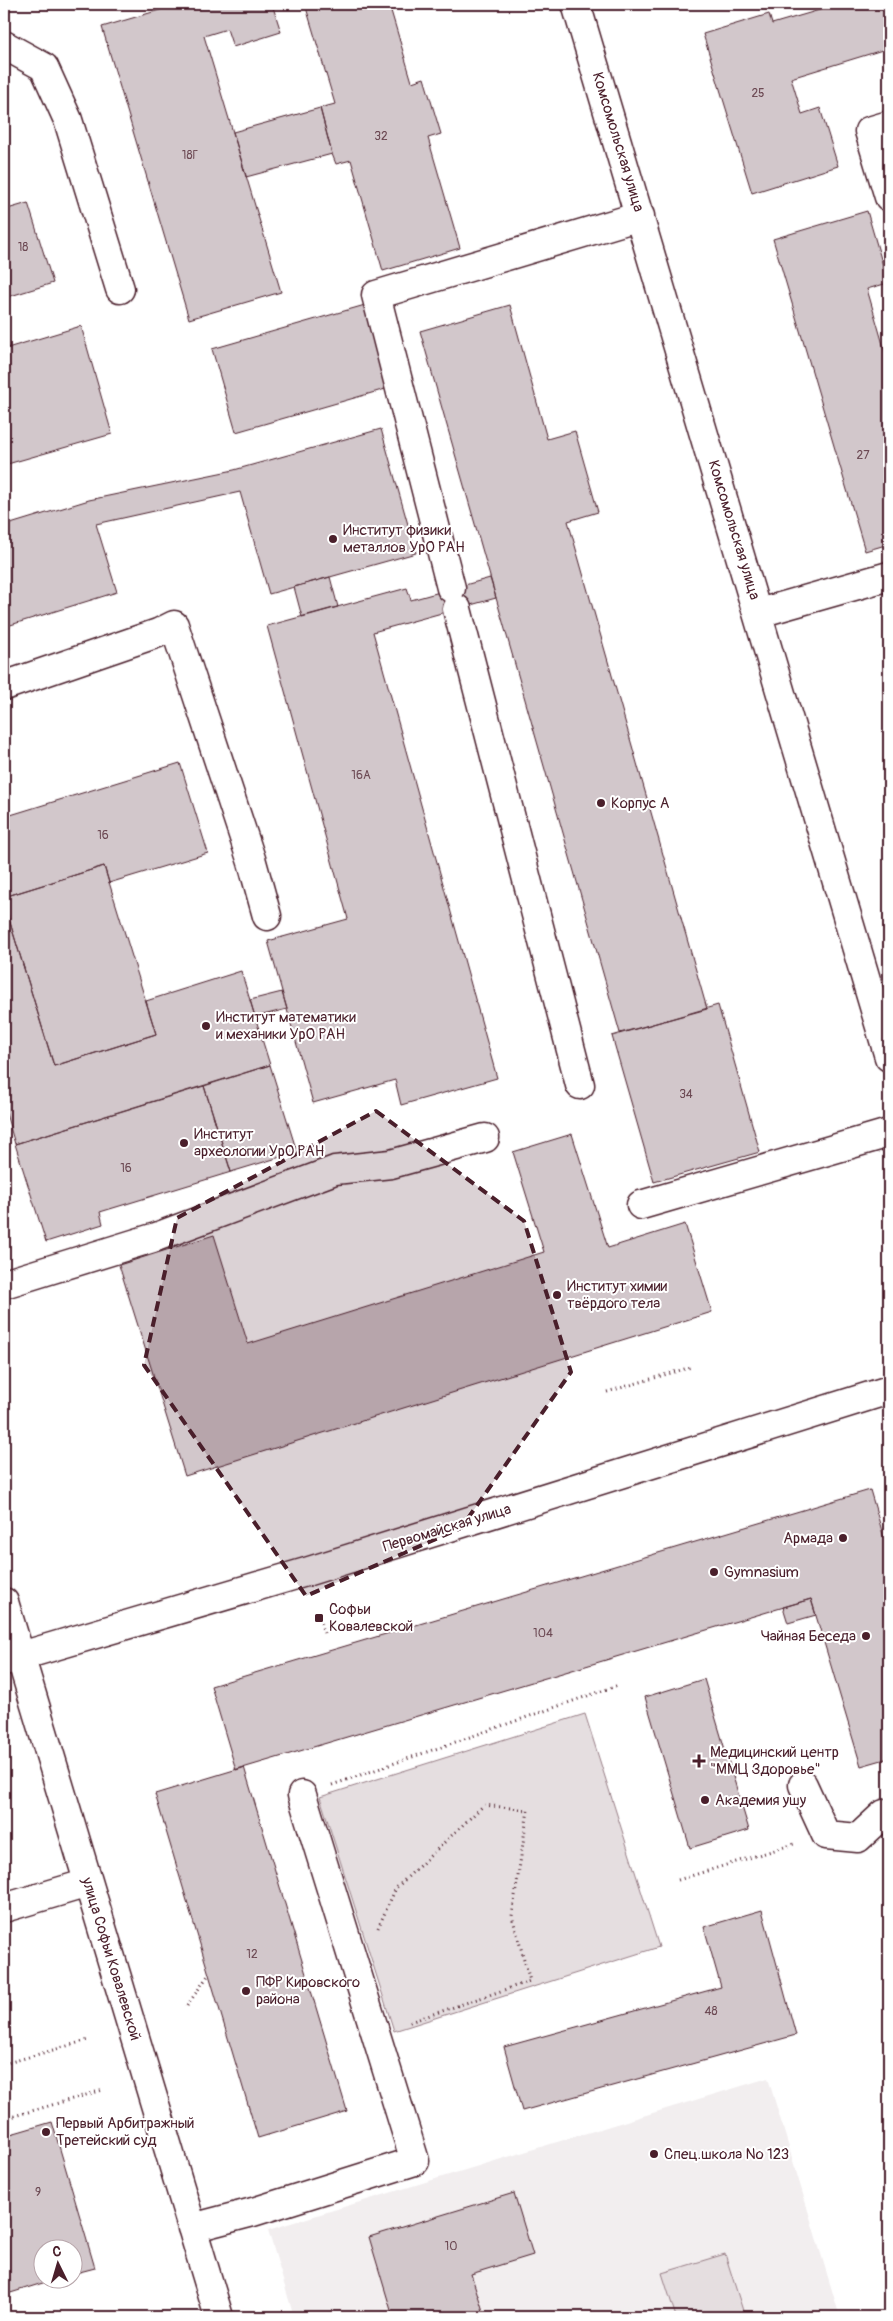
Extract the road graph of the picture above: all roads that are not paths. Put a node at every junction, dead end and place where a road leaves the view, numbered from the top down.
1 (576, 4) edge
2 (4, 44) edge
3 (889, 125) edge
4 (889, 197) edge
5 (640, 216) junction
6 (120, 289) dead end
7 (888, 581) edge
8 (758, 613) junction
9 (4, 686) edge
10 (267, 916) dead end
11 (889, 1057) edge
12 (580, 1085) dead end
13 (889, 1133) edge
14 (485, 1138) dead end
15 (641, 1205) dead end
16 (4, 1284) edge
17 (889, 1390) edge
18 (4, 1602) edge
19 (12, 1659) edge
20 (803, 1785) dead end
21 (302, 1795) road end
22 (889, 1813) edge
23 (88, 1882) junction
24 (4, 1908) edge
25 (192, 2228) junction
26 (219, 2317) edge

1 - 5 street, Комсомольская улица
2 - 6 street
3 - 4 street
5 - 8 street, Комсомольская улица
5 - 12 street
7 - 8 street
8 - 11 street, Комсомольская улица
9 - 10 street
13 - 15 street
14 - 16 street
17 - 19 street, Первомайская улица
18 - 19 street, улица Софьи Ковалевской
19 - 23 street, улица Софьи Ковалевской
20 - 22 street
21 - 25 street
23 - 24 street
23 - 25 street, улица Софьи Ковалевской
25 - 26 street, улица Софьи Ковалевской

